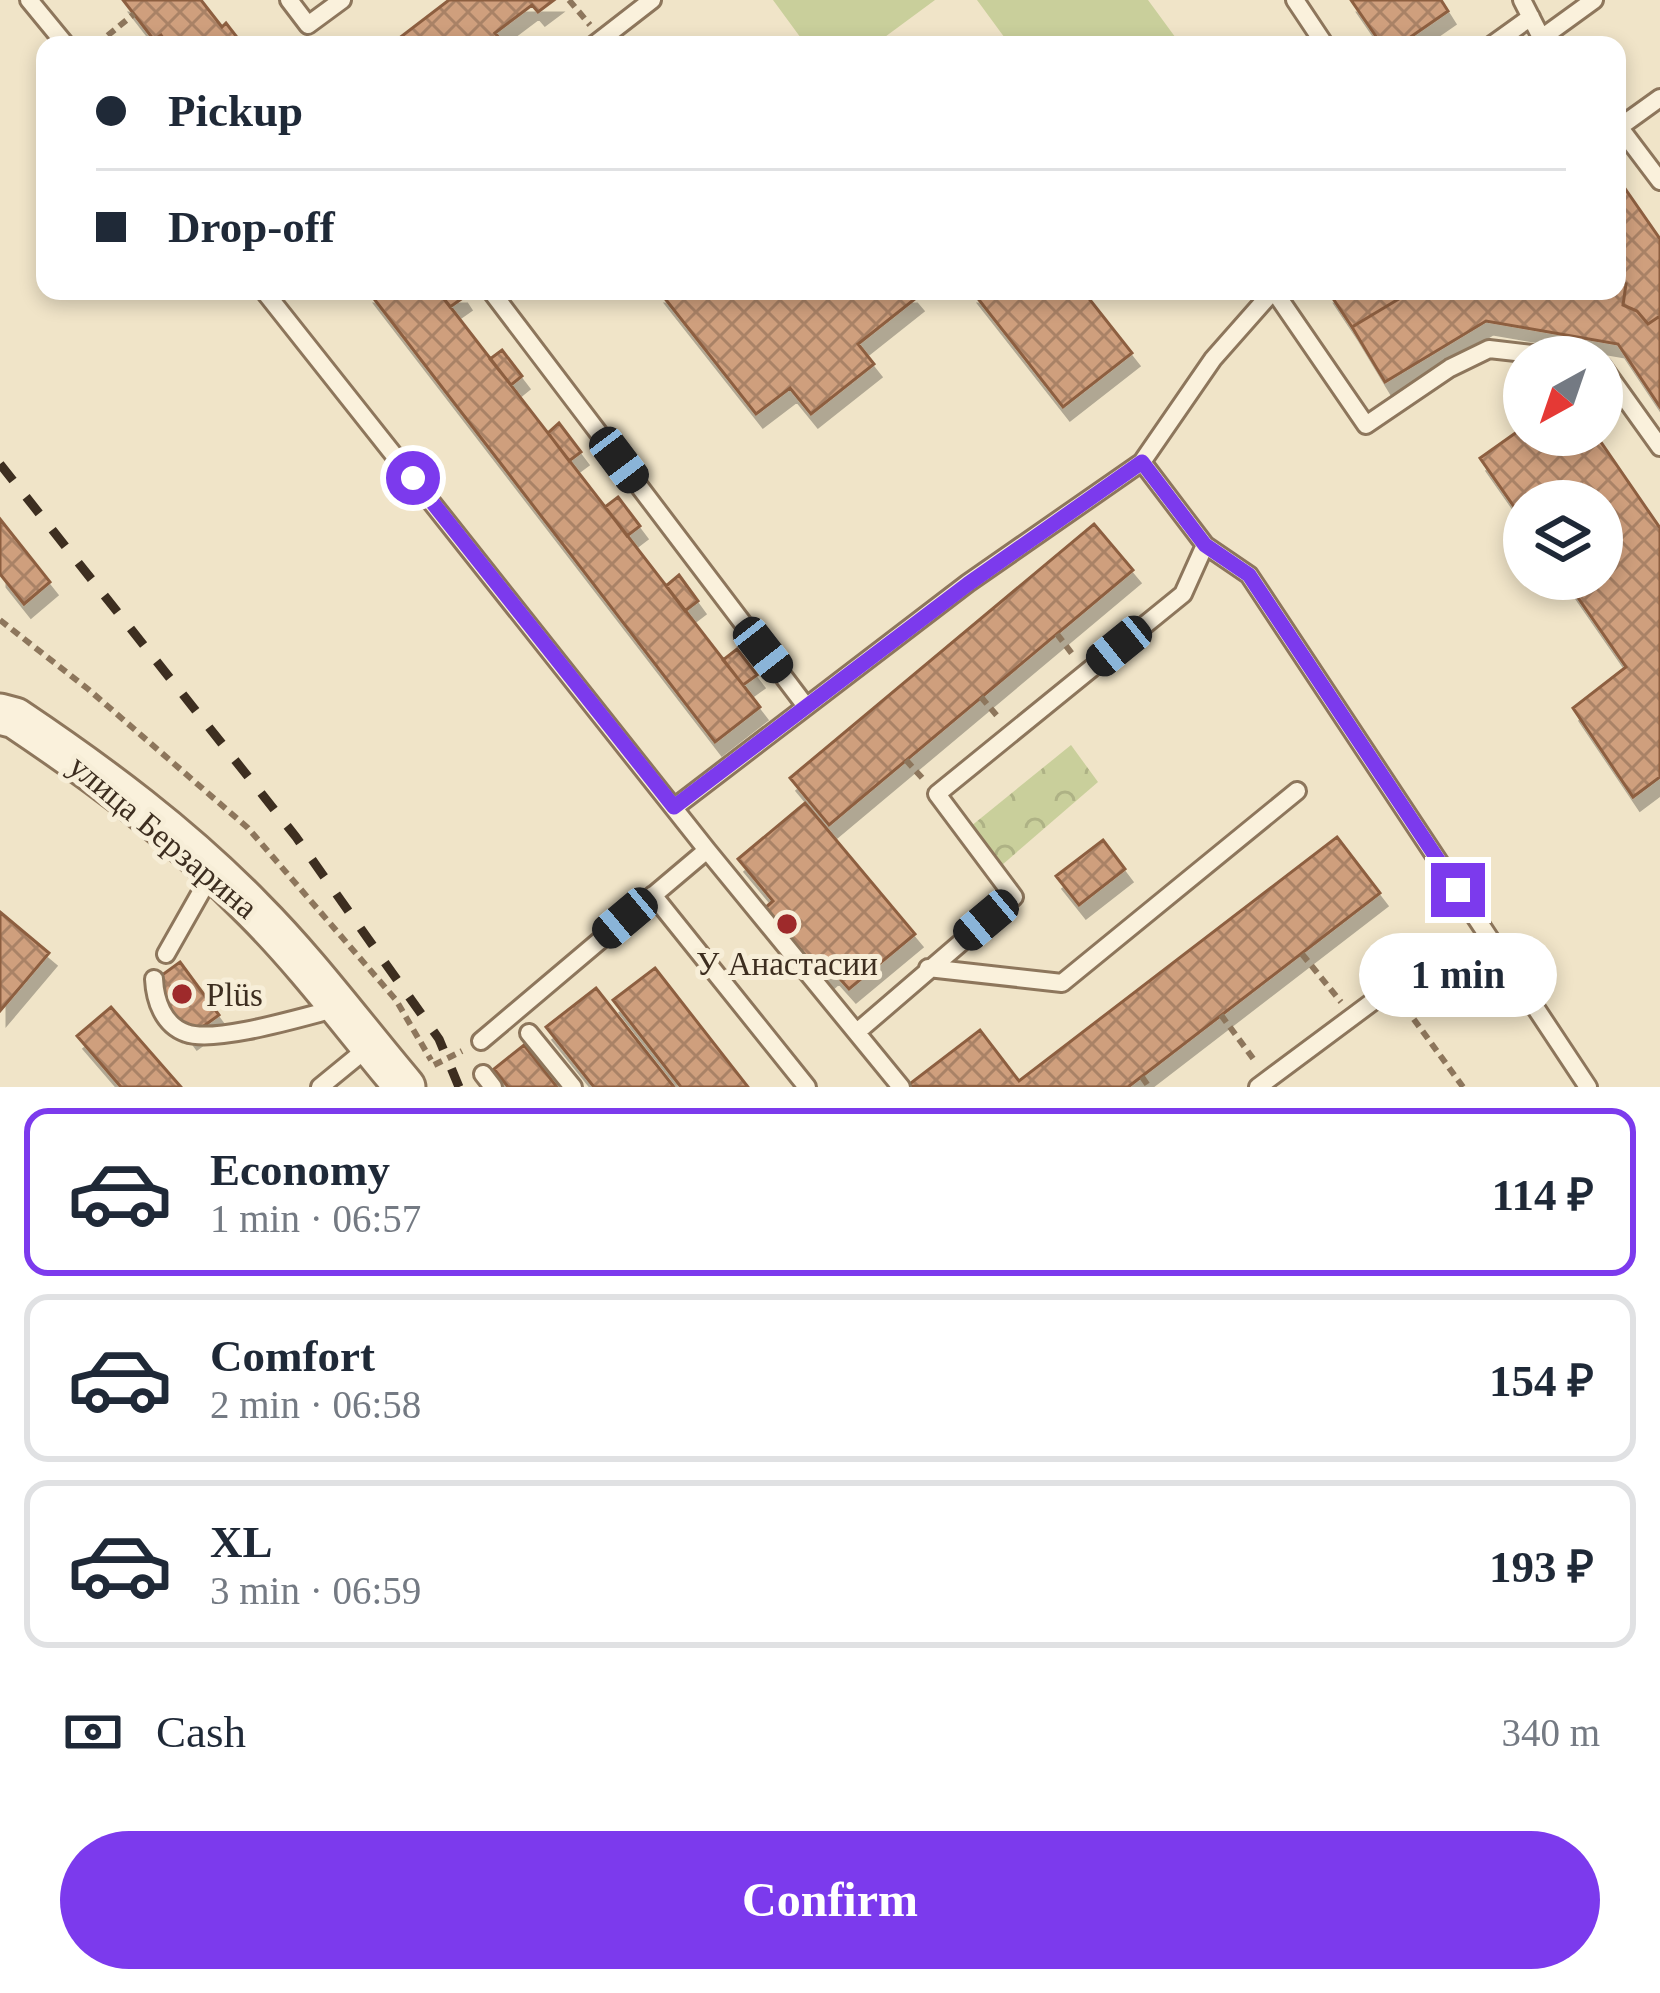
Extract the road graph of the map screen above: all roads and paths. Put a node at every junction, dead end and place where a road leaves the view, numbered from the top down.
1 (29, 0) edge
2 (289, 0) edge
3 (342, 0) edge
4 (652, 0) edge
5 (1295, 0) edge
6 (1594, 0) edge
7 (1527, 8) edge
8 (134, 14) dead end
9 (59, 36) edge
10 (107, 36) edge
11 (606, 36) edge
12 (1319, 36) edge
13 (1501, 36) edge
14 (1541, 36) edge
15 (1550, 36) edge
16 (1660, 98) edge
17 (1626, 120) edge
18 (1626, 135) edge
19 (1660, 181) edge
20 (274, 300) edge
21 (498, 300) edge
22 (1265, 300) edge
23 (1279, 300) edge
24 (1503, 351) edge
25 (1623, 395) edge
26 (1660, 447) edge
27 (1142, 462) junction
28 (1205, 545) junction
29 (0, 620) edge
30 (805, 705) junction
31 (0, 714) edge
32 (1297, 791) dead end
33 (674, 807) junction
34 (707, 850) junction
35 (214, 870) junction
36 (653, 895) junction
37 (166, 954) dead end
38 (1302, 954) dead end
39 (928, 968) junction
40 (154, 979) dead end
41 (1391, 988) joint
42 (339, 1008) junction
43 (1221, 1016) dead end
44 (1352, 1017) junction
45 (856, 1032) junction
46 (530, 1033) dead end
47 (481, 1041) joint
48 (370, 1046) junction
49 (426, 1076) edge
50 (1142, 1077) dead end
51 (1264, 1083) edge
52 (320, 1087) edge
53 (573, 1087) edge
54 (807, 1087) edge
55 (901, 1087) edge
56 (1149, 1087) edge
57 (1463, 1087) edge
58 (1588, 1087) edge

1 - 9 lane
2 - 3 lane
4 - 11 lane
5 - 12 lane
6 - 15 lane
7 - 13 lane
7 - 14 lane
8 - 10 path
16 - 17 lane
18 - 19 lane
20 - 33 lane
21 - 30 lane
22 - 27 lane
23 - 24 lane
25 - 26 lane
27 - 28 lane
27 - 30 lane
28 - 39 lane
28 - 58 lane
29 - 49 path
30 - 33 lane
31 - 35 street, улица Берзарина
32 - 39 lane
33 - 34 lane
34 - 36 lane
34 - 45 lane
35 - 37 lane
35 - 42 street, улица Берзарина
36 - 47 lane
36 - 54 lane
38 - 44 path
39 - 45 lane
40 - 42 lane
41 - 44 lane
41 - 57 path
42 - 48 street, улица Берзарина
43 - 51 path
44 - 51 lane
45 - 55 lane
46 - 53 lane
47 - 49 path
48 - 49 street, улица Берзарина
48 - 52 lane
50 - 56 path

